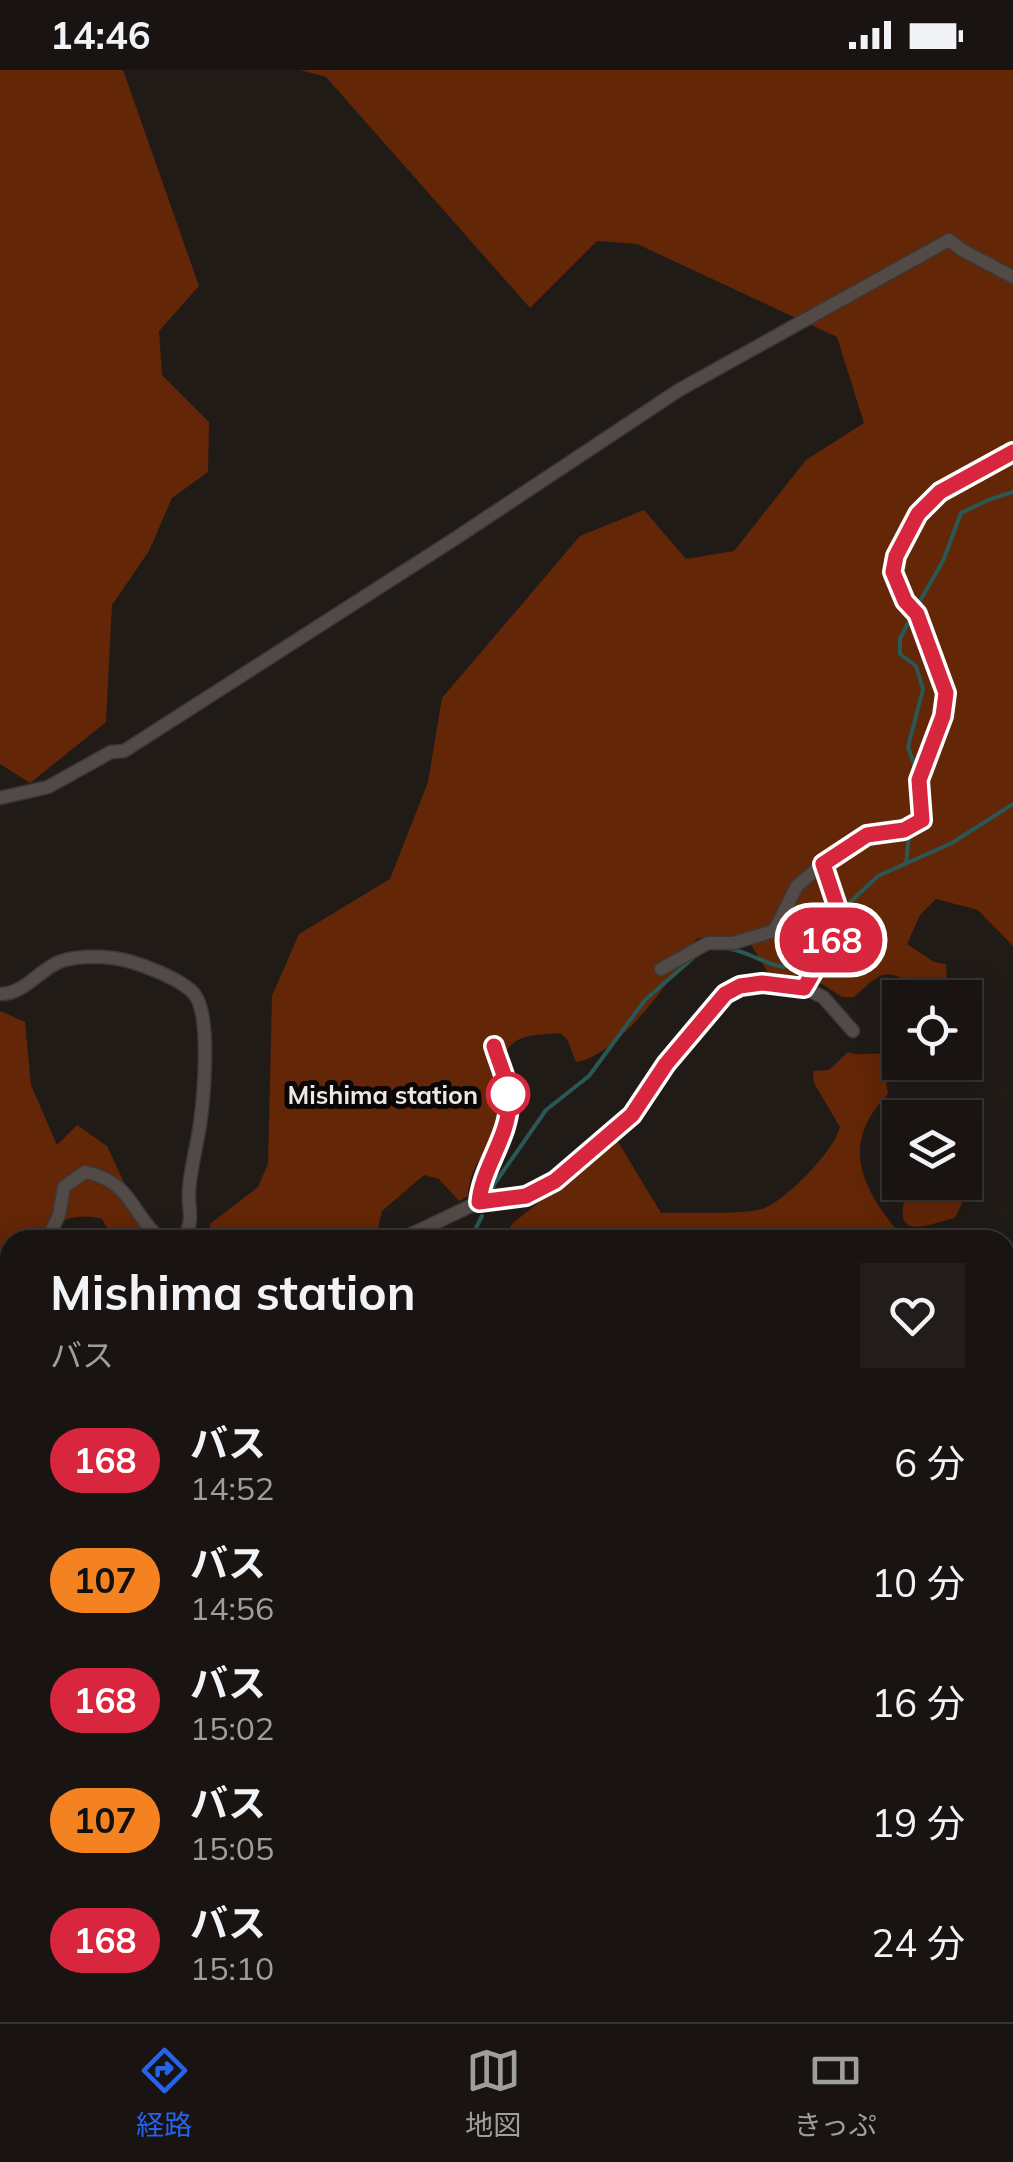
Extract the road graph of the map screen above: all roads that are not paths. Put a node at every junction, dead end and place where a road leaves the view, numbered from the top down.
1 (1013, 278) edge
2 (1013, 452) edge
3 (0, 798) edge
4 (823, 864) junction
5 (661, 970) dead end
6 (804, 988) junction
7 (0, 994) edge
8 (852, 1031) dead end
9 (494, 1046) dead end
10 (479, 1202) junction
11 (52, 1230) edge
12 (157, 1230) edge
13 (188, 1230) edge
14 (420, 1230) edge

1 - 3 street
2 - 4 street
4 - 5 street
4 - 6 street
6 - 8 street
6 - 10 street
7 - 13 street
9 - 10 street
10 - 14 street
11 - 12 street

